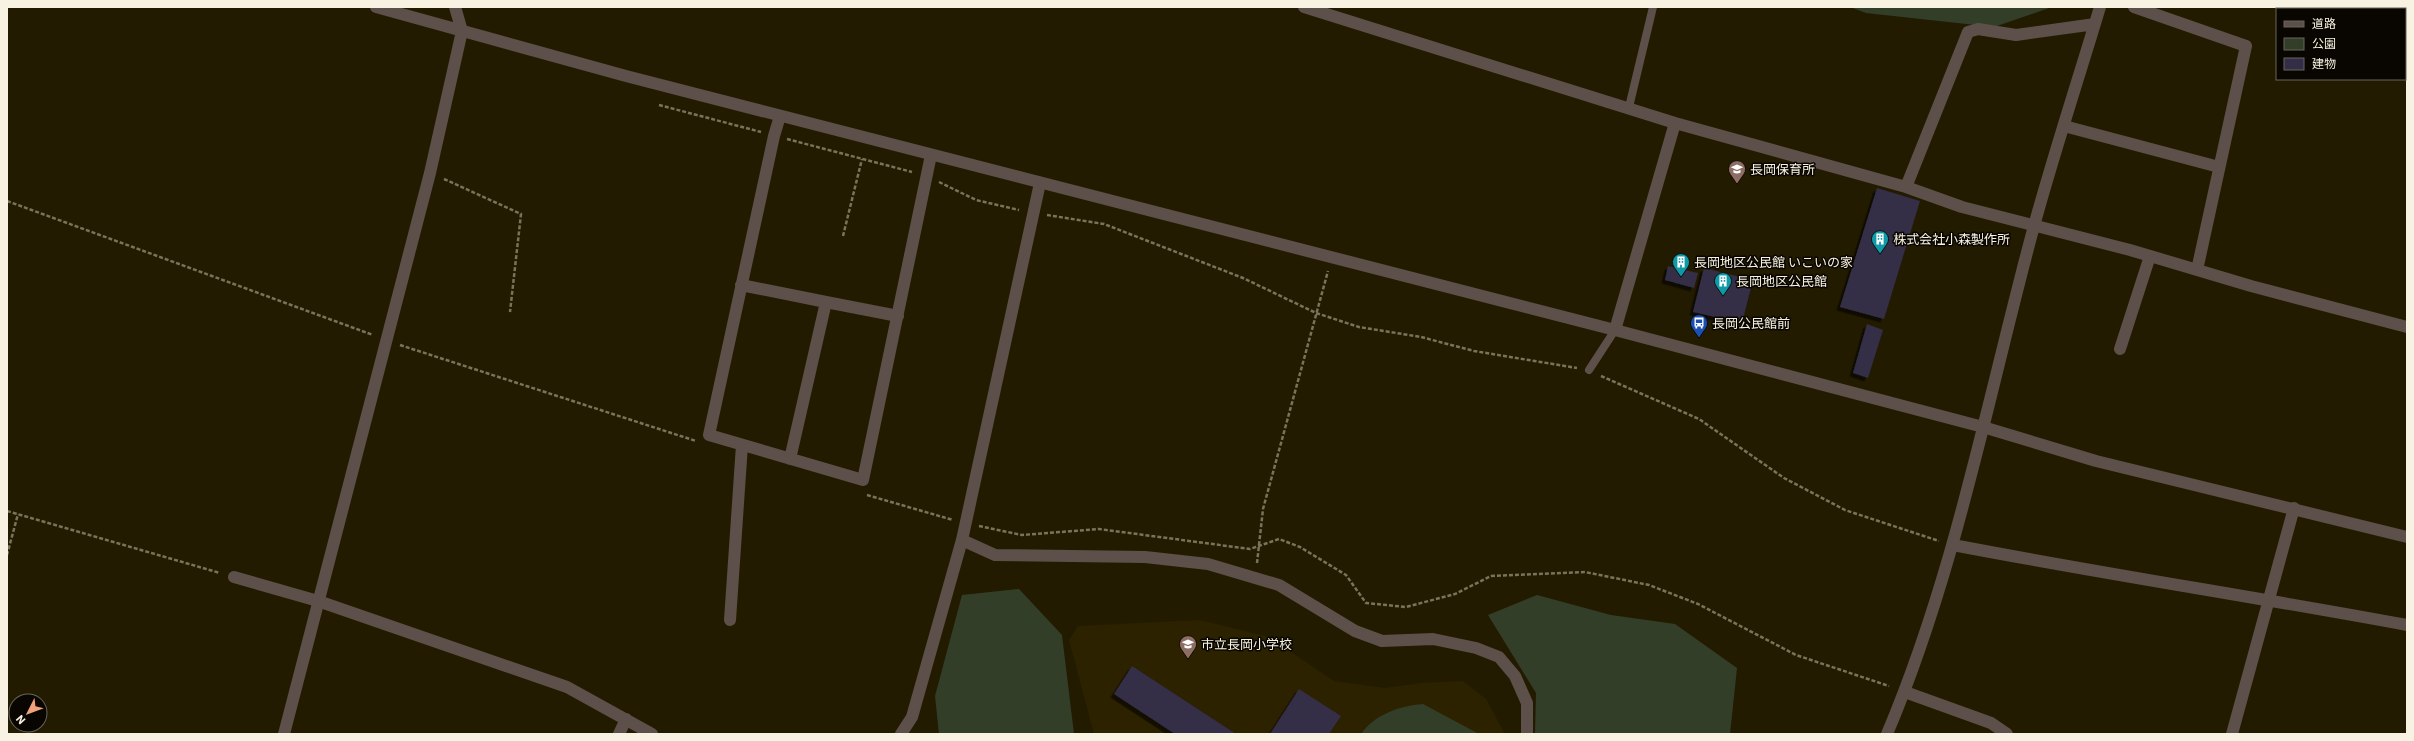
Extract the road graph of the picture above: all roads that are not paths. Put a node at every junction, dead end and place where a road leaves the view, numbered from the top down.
1 (376, 7) edge
2 (455, 7) edge
3 (1304, 7) edge
4 (1653, 7) edge
5 (2100, 7) edge
6 (2134, 7) edge
7 (1323, 10) edge
8 (2095, 24) junction
9 (462, 31) junction
10 (1629, 107) junction
11 (780, 116) junction
12 (1675, 123) junction
13 (2064, 126) junction
14 (931, 155) junction
15 (2219, 167) junction
16 (1040, 183) junction
17 (1906, 187) junction
18 (2034, 225) junction
19 (2150, 256) junction
20 (2196, 270) junction
21 (741, 285) junction
22 (826, 302) junction
23 (898, 316) junction
24 (2407, 327) edge
25 (1615, 330) junction
26 (2120, 349) dead end
27 (1589, 370) road end
28 (1983, 428) junction
29 (742, 445) junction
30 (790, 459) junction
31 (2294, 508) junction
32 (2407, 537) edge
33 (962, 540) junction
34 (1953, 545) junction
35 (234, 577) road end
36 (2270, 600) junction
37 (318, 601) junction
38 (730, 620) dead end
39 (2407, 625) edge
40 (1905, 692) junction
41 (626, 719) junction
42 (284, 734) edge
43 (619, 734) edge
44 (652, 734) edge
45 (901, 734) edge
46 (1527, 734) edge
47 (1887, 734) edge
48 (2007, 734) edge
49 (2232, 734) edge

1 - 9 street
2 - 9 street
3 - 7 street
4 - 10 lane
5 - 8 street
6 - 15 street
7 - 10 street
8 - 13 street
8 - 17 street
9 - 11 street
9 - 37 street
10 - 12 street
11 - 14 street
11 - 21 street
12 - 17 street
12 - 25 street
13 - 15 street
13 - 18 street
14 - 16 street
14 - 23 street
15 - 20 street
16 - 25 street
16 - 33 street
17 - 18 street
18 - 19 street
18 - 28 street
19 - 20 street
19 - 26 street
20 - 24 street
21 - 22 street
21 - 29 street
22 - 23 street
22 - 30 street
23 - 30 street
25 - 27 lane
25 - 28 street
28 - 31 street
28 - 34 street
29 - 30 street
29 - 38 street
31 - 32 street
31 - 36 street
33 - 45 street
33 - 46 street
34 - 36 street
34 - 40 street
35 - 37 street
36 - 39 street
36 - 49 street
37 - 41 street
37 - 42 street
40 - 47 street
40 - 48 street
41 - 43 street
41 - 44 street

